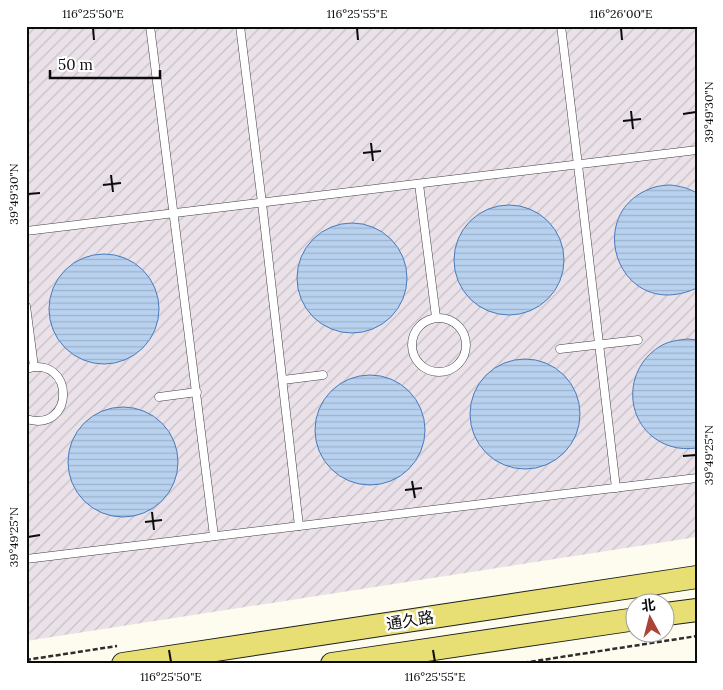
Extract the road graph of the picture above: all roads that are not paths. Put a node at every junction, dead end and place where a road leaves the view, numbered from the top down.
1 (150, 26) edge
2 (240, 26) edge
3 (561, 26) edge
4 (697, 150) edge
5 (578, 164) junction
6 (419, 184) junction
7 (262, 203) junction
8 (175, 213) junction
9 (26, 231) edge
10 (26, 306) edge
11 (436, 317) junction
12 (638, 340) dead end
13 (599, 345) junction
14 (560, 349) dead end
15 (30, 368) edge
16 (323, 375) dead end
17 (283, 380) junction
18 (196, 392) junction
19 (159, 397) dead end
20 (26, 419) edge
21 (697, 478) edge
22 (616, 488) junction
23 (300, 526) junction
24 (214, 536) junction
25 (26, 559) edge
26 (697, 577) edge
27 (697, 610) edge
28 (676, 613) edge
29 (626, 620) edge
30 (123, 664) edge
31 (332, 664) edge

1 - 8 lane
2 - 7 lane
3 - 5 lane
4 - 5 lane
5 - 6 lane
5 - 13 lane
6 - 7 lane
6 - 11 lane
7 - 8 lane
7 - 17 lane
8 - 9 lane
8 - 18 lane
10 - 15 lane
11 - 11 lane
12 - 13 lane
13 - 14 lane
13 - 22 lane
15 - 20 lane
16 - 17 lane
17 - 23 lane
18 - 19 lane
18 - 24 lane
21 - 22 lane
22 - 23 lane
23 - 24 lane
24 - 25 lane
26 - 30 main road, 通久路
27 - 28 main road
29 - 31 main road, 通久路

